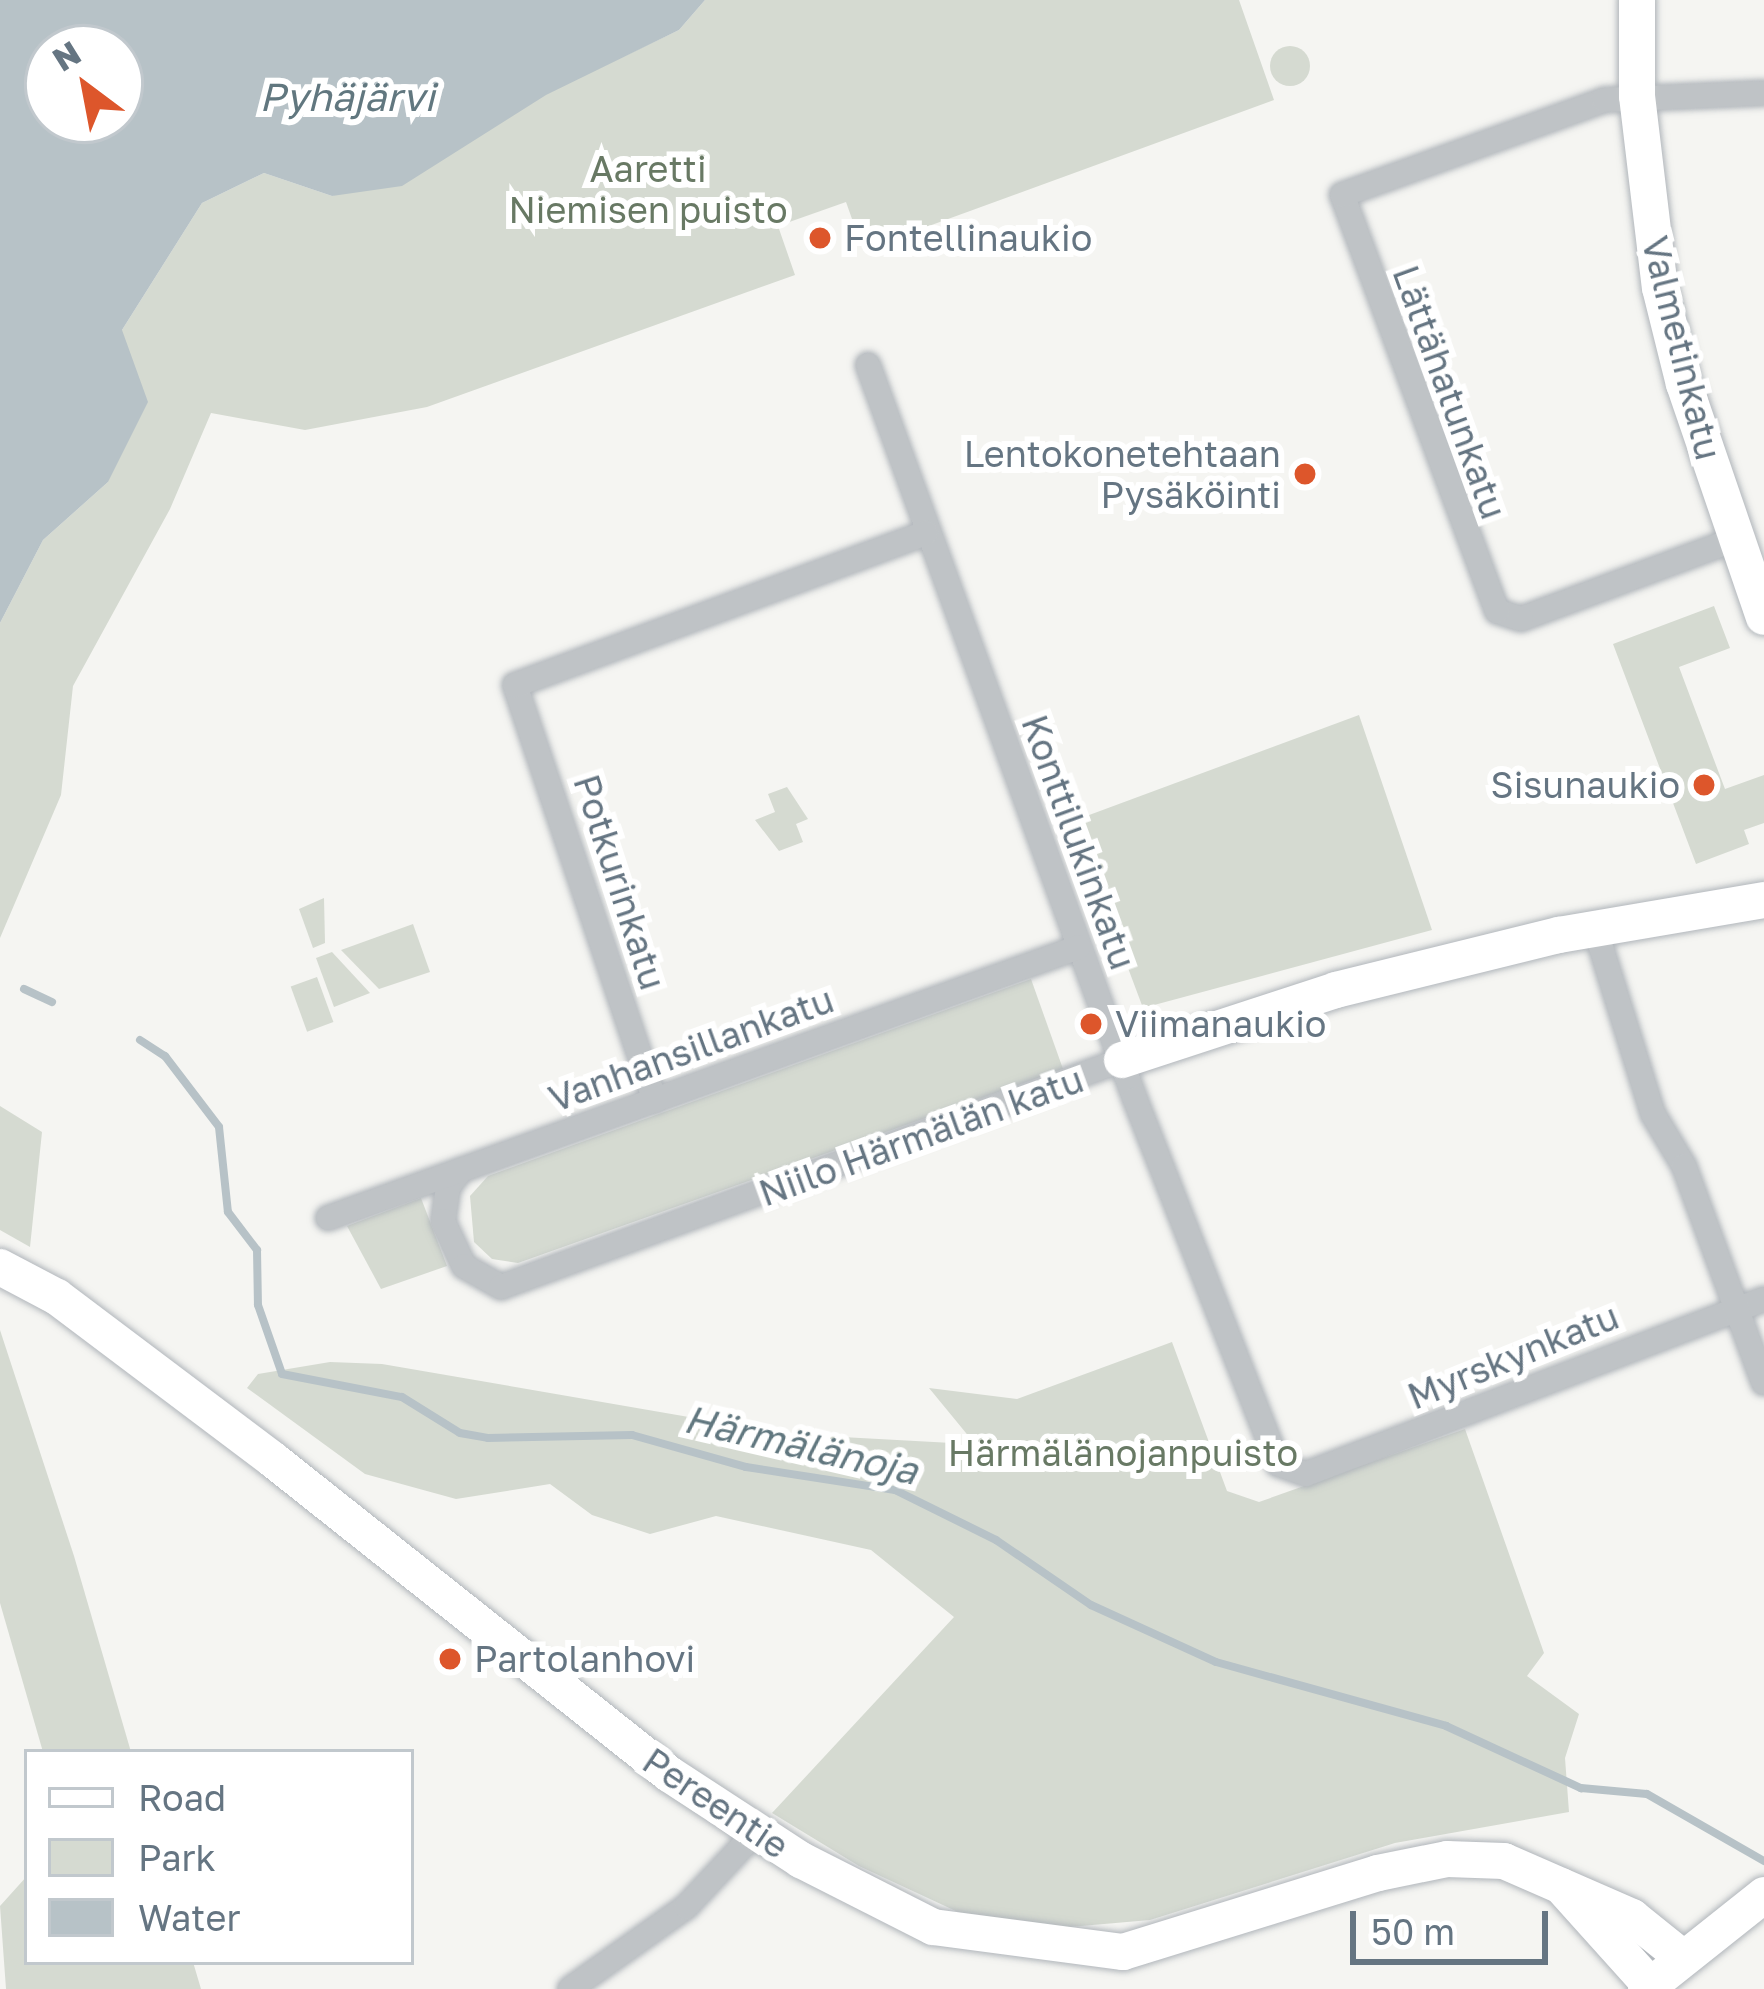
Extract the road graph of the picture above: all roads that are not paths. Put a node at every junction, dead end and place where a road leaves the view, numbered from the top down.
1 (1637, 0) edge
2 (1764, 93) edge
3 (1637, 96) junction
4 (868, 365) dead end
5 (926, 533) junction
6 (1736, 539) junction
7 (1764, 616) edge
8 (1764, 900) edge
9 (1595, 928) junction
10 (1079, 947) junction
11 (1122, 1060) junction
12 (655, 1100) junction
13 (461, 1170) junction
14 (328, 1219) dead end
15 (0, 1268) edge
16 (1764, 1299) edge
17 (1738, 1309) junction
18 (1764, 1384) edge
19 (1287, 1473) joint
20 (756, 1832) junction
21 (1557, 1881) junction
22 (1751, 1905) edge
23 (1682, 1958) junction
24 (1648, 1987) edge
25 (570, 1989) edge

1 - 3 street, Valmetinkatu
2 - 3 street
3 - 6 street, Valmetinkatu
3 - 6 street, Lättähatunkatu
4 - 5 street, Konttilukinkatu
5 - 10 street, Konttilukinkatu
5 - 12 street, Potkurinkatu
6 - 7 street, Valmetinkatu
8 - 9 street, Niilo Härmälän katu
9 - 11 street, Niilo Härmälän katu
9 - 17 street
10 - 11 street, Konttilukinkatu
10 - 12 street, Vanhansillankatu
11 - 13 street, Niilo Härmälän katu
11 - 19 street, Konttilukinkatu
12 - 13 street, Vanhansillankatu
13 - 14 street, Vanhansillankatu
15 - 20 street, Pereentie
16 - 17 street, Myrskynkatu
17 - 18 street
17 - 19 street, Myrskynkatu
20 - 21 street, Pereentie
20 - 25 street
21 - 23 street, Pereentie
21 - 24 street, Pereentie
22 - 23 street
23 - 24 street

